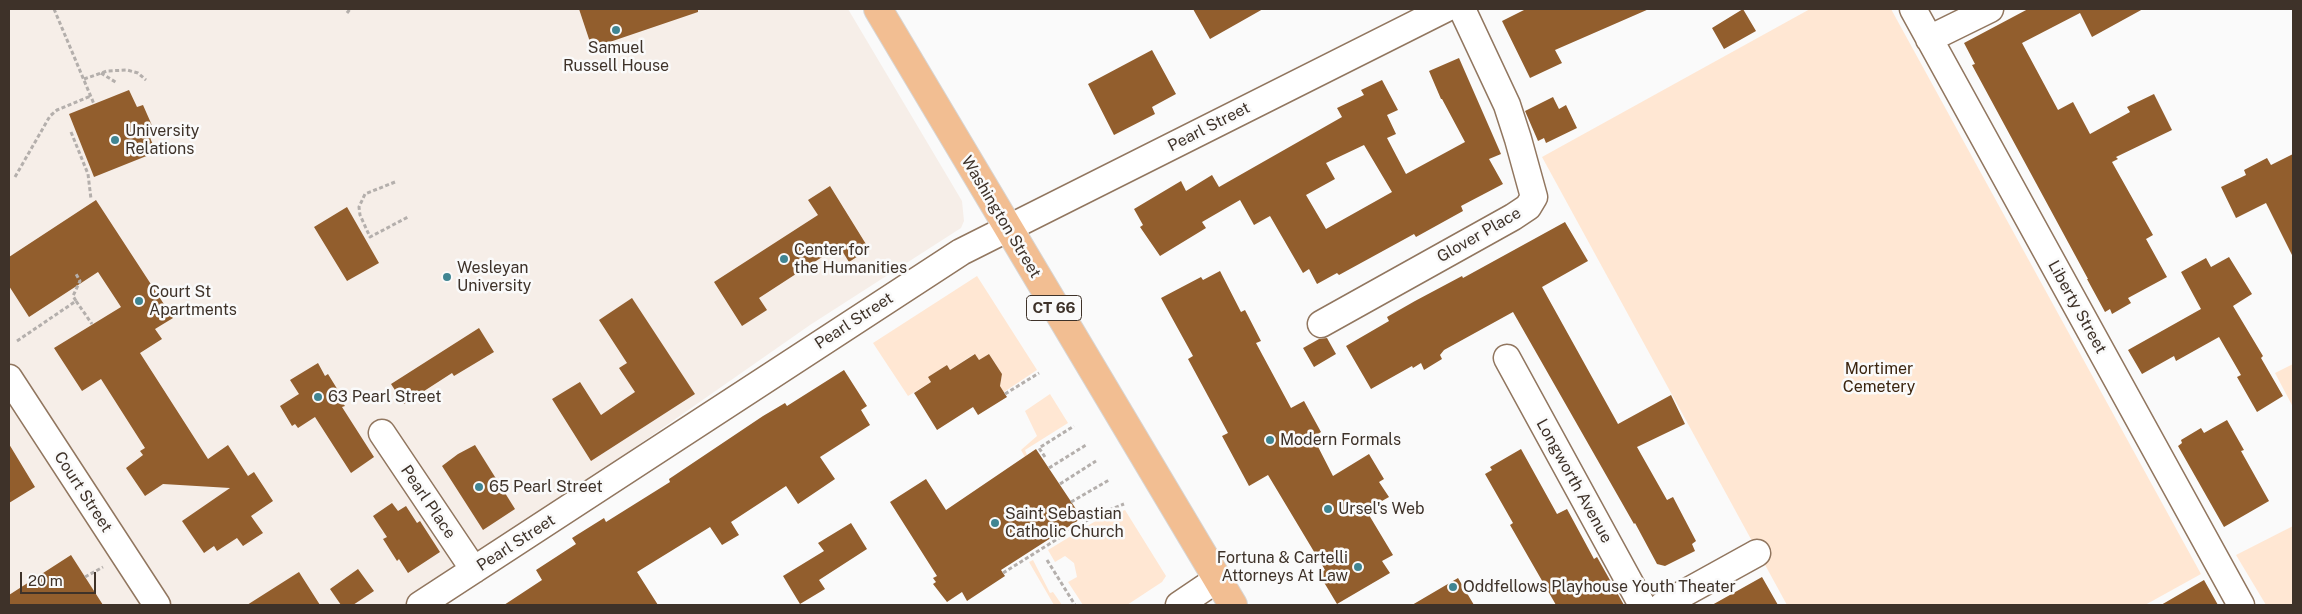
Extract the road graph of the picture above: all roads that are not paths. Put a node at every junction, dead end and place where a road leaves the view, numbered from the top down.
1 (878, 9) edge
2 (1445, 9) edge
3 (1462, 9) edge
4 (1912, 9) edge
5 (1990, 9) edge
6 (1929, 39) junction
7 (1006, 228) junction
8 (1321, 324) dead end
9 (1507, 358) dead end
10 (9, 378) edge
11 (382, 433) dead end
12 (1757, 553) dead end
13 (474, 570) junction
14 (1216, 580) junction
15 (158, 605) edge
16 (420, 605) edge
17 (1179, 605) edge
18 (1233, 605) edge
19 (1642, 605) edge
20 (1663, 605) edge
21 (2242, 605) edge

1 - 7 highway, Washington Street / CT 66
2 - 7 street, Pearl Street
3 - 8 street, Glover Place
4 - 6 street, Liberty Street
5 - 6 street
6 - 21 street, Liberty Street
7 - 13 street, Pearl Street
7 - 14 highway, Washington Street / CT 66
9 - 19 street, Longworth Avenue
10 - 15 street, Court Street
11 - 13 street, Pearl Place
12 - 20 street
13 - 16 street, Pearl Street
14 - 17 street
14 - 18 highway, Washington Street / CT 66

